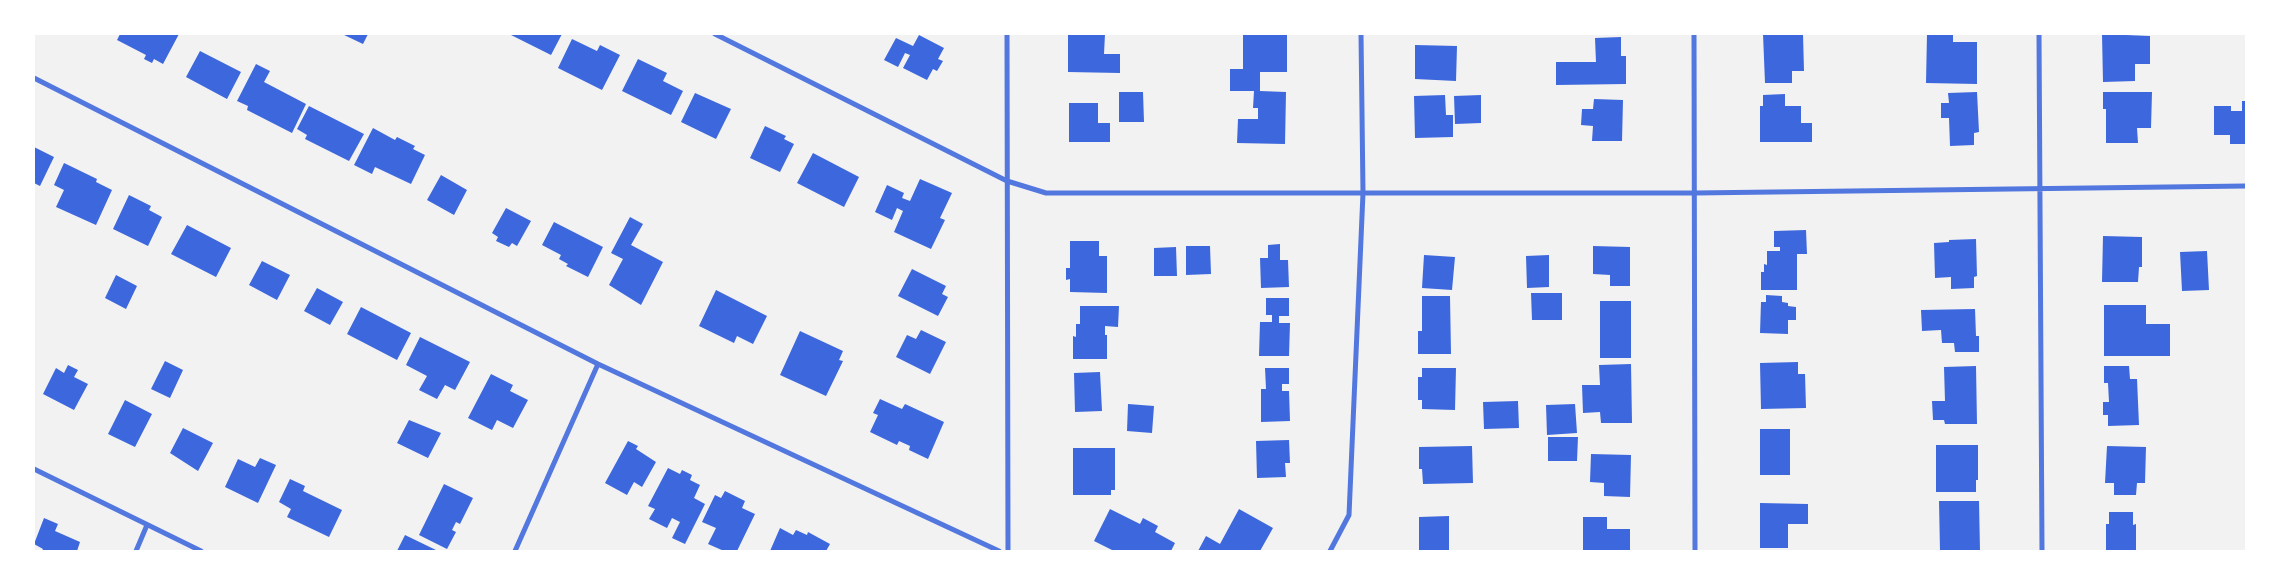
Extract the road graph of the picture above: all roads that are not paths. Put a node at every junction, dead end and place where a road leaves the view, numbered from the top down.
1 (714, 34) edge
2 (1007, 34) edge
3 (1361, 34) edge
4 (1694, 34) edge
5 (2038, 34) edge
6 (34, 78) edge
7 (1007, 181) junction
8 (2246, 186) edge
9 (2040, 187) junction
10 (1363, 194) junction
11 (1695, 194) junction
12 (598, 364) junction
13 (34, 469) edge
14 (147, 525) junction
15 (136, 551) edge
16 (201, 551) edge
17 (515, 551) edge
18 (999, 551) edge
19 (1008, 551) edge
20 (1330, 551) edge
21 (1695, 551) edge
22 (2042, 551) edge

1 - 7 street
2 - 7 street
3 - 10 street
4 - 11 street
5 - 9 street
6 - 12 street
7 - 10 street
7 - 19 street
8 - 9 street
9 - 11 street
9 - 22 street
10 - 11 street
10 - 20 street
11 - 21 street
12 - 17 street
12 - 18 street
13 - 14 street
14 - 15 street
14 - 16 street

